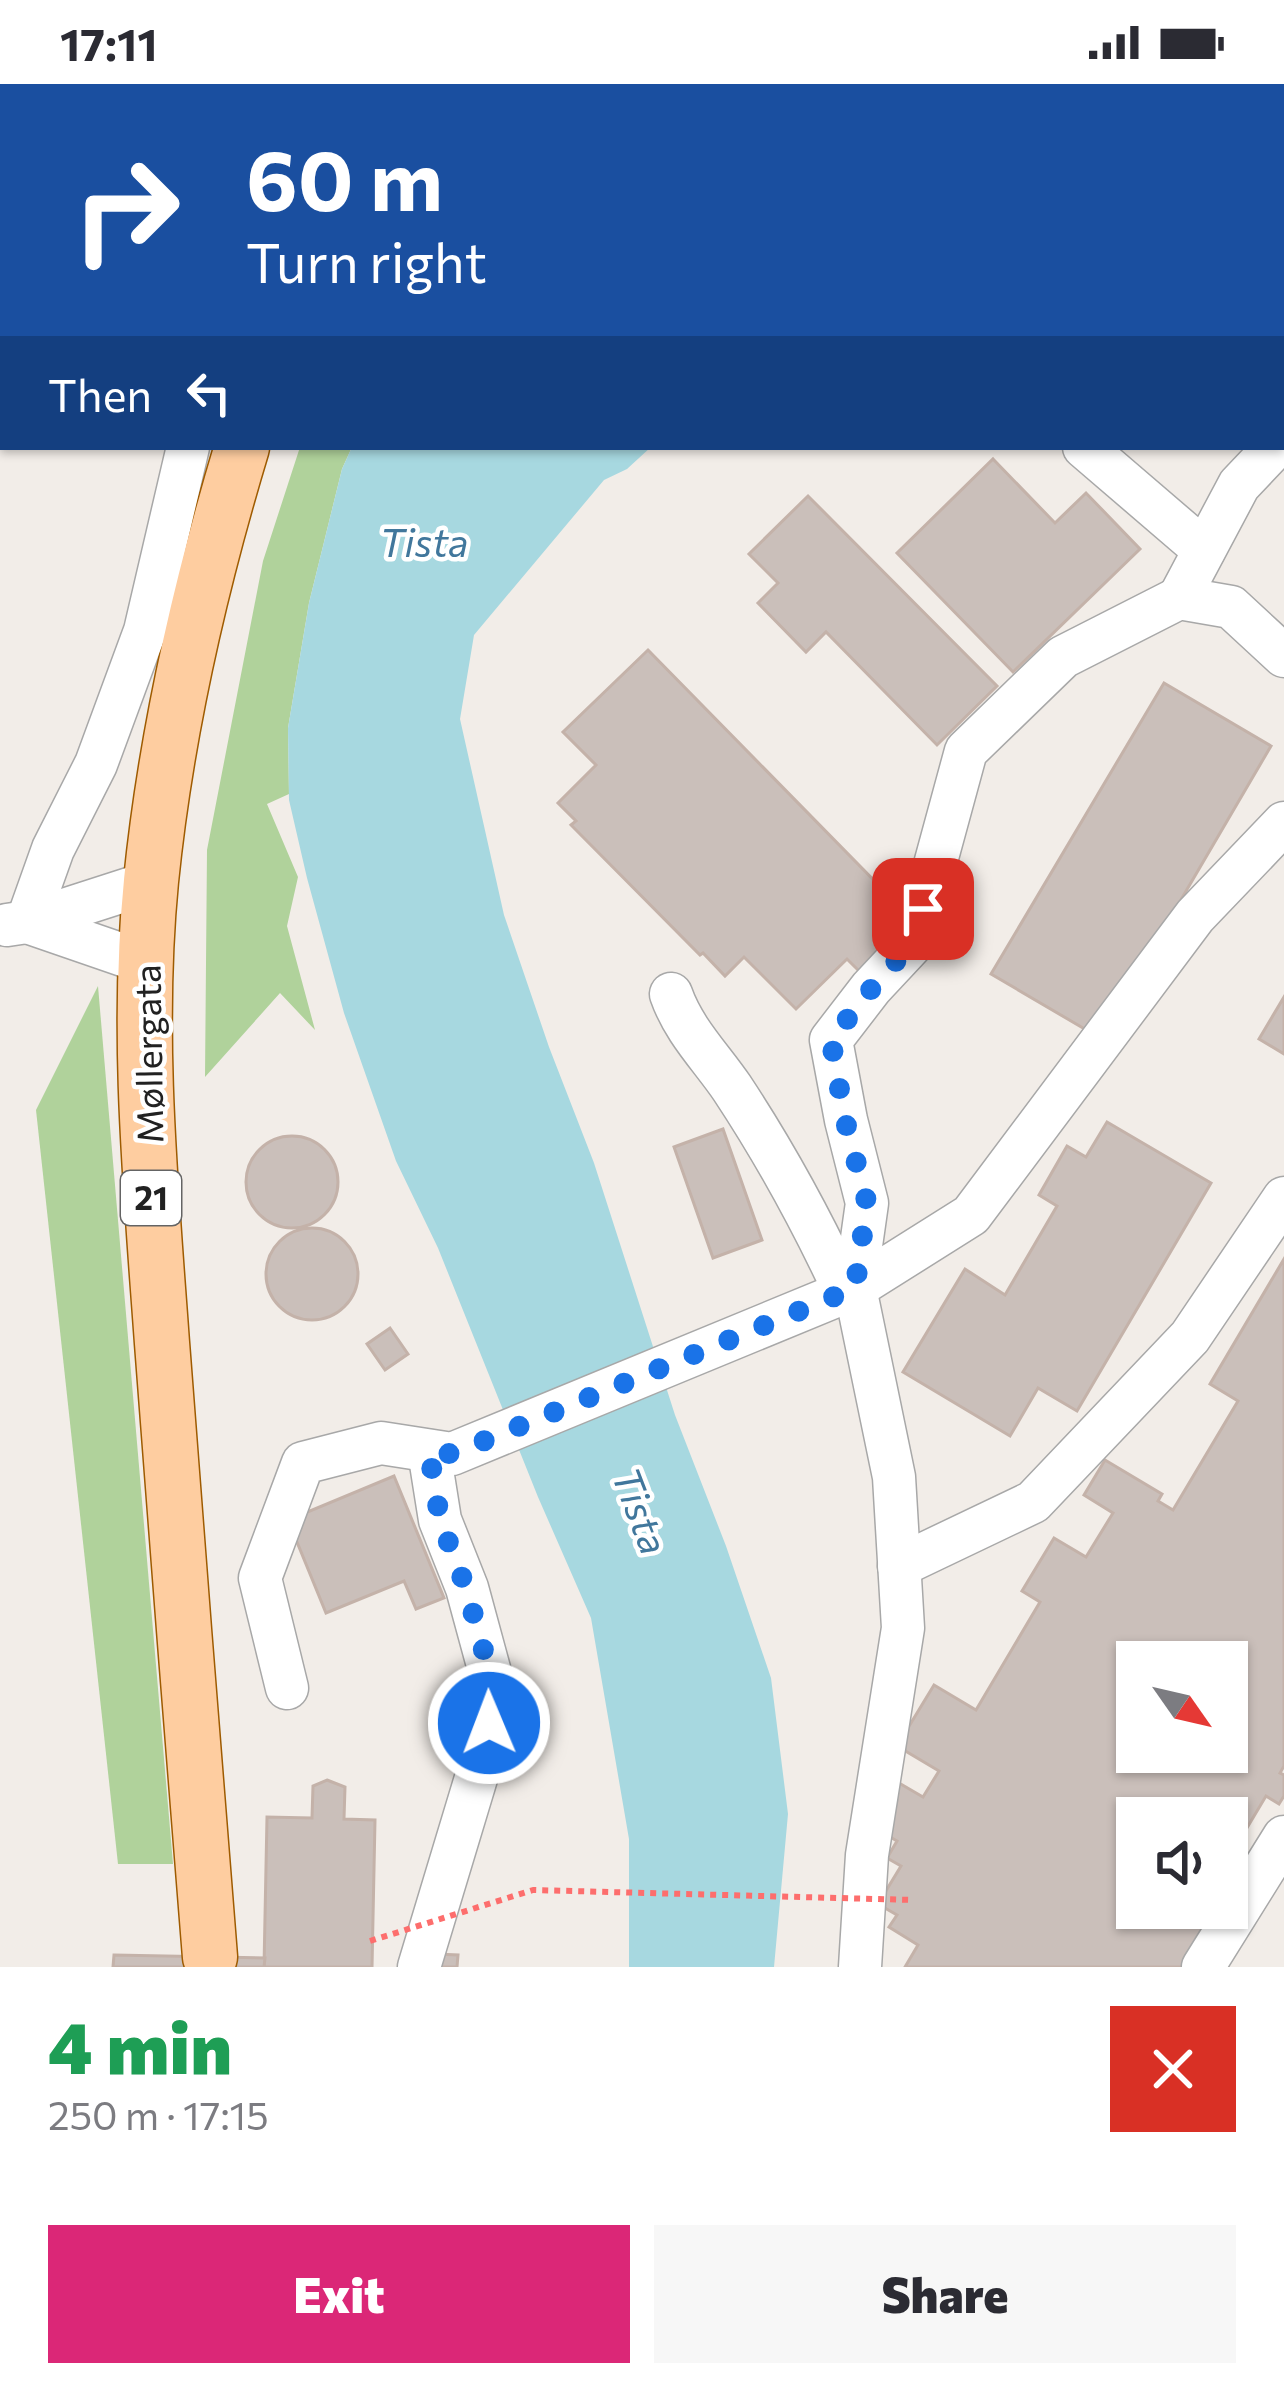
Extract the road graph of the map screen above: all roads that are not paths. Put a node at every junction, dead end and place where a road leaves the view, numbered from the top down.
1 (187, 450) edge
2 (241, 450) edge
3 (1087, 450) edge
4 (1272, 450) edge
5 (1204, 550) junction
6 (1179, 598) junction
7 (1284, 656) edge
8 (1284, 823) edge
9 (151, 882) junction
10 (13, 924) edge
11 (146, 963) junction
12 (671, 994) dead end
13 (1284, 1198) edge
14 (850, 1290) junction
15 (441, 1453) junction
16 (899, 1566) junction
17 (287, 1688) dead end
18 (1284, 1838) edge
19 (210, 1957) dead end
20 (419, 1967) edge
21 (860, 1967) edge
22 (1203, 1967) edge

1 - 10 lane
2 - 9 main road, Møllergata / 21
3 - 5 lane
4 - 5 lane
5 - 6 lane
6 - 7 lane
6 - 14 lane
8 - 14 lane
9 - 10 lane
9 - 11 main road, Møllergata / 21
10 - 11 lane
11 - 19 main road, Møllergata / 21
12 - 14 lane
13 - 16 lane
14 - 15 lane
14 - 16 lane
15 - 17 lane
15 - 20 lane
16 - 21 lane
18 - 22 lane

